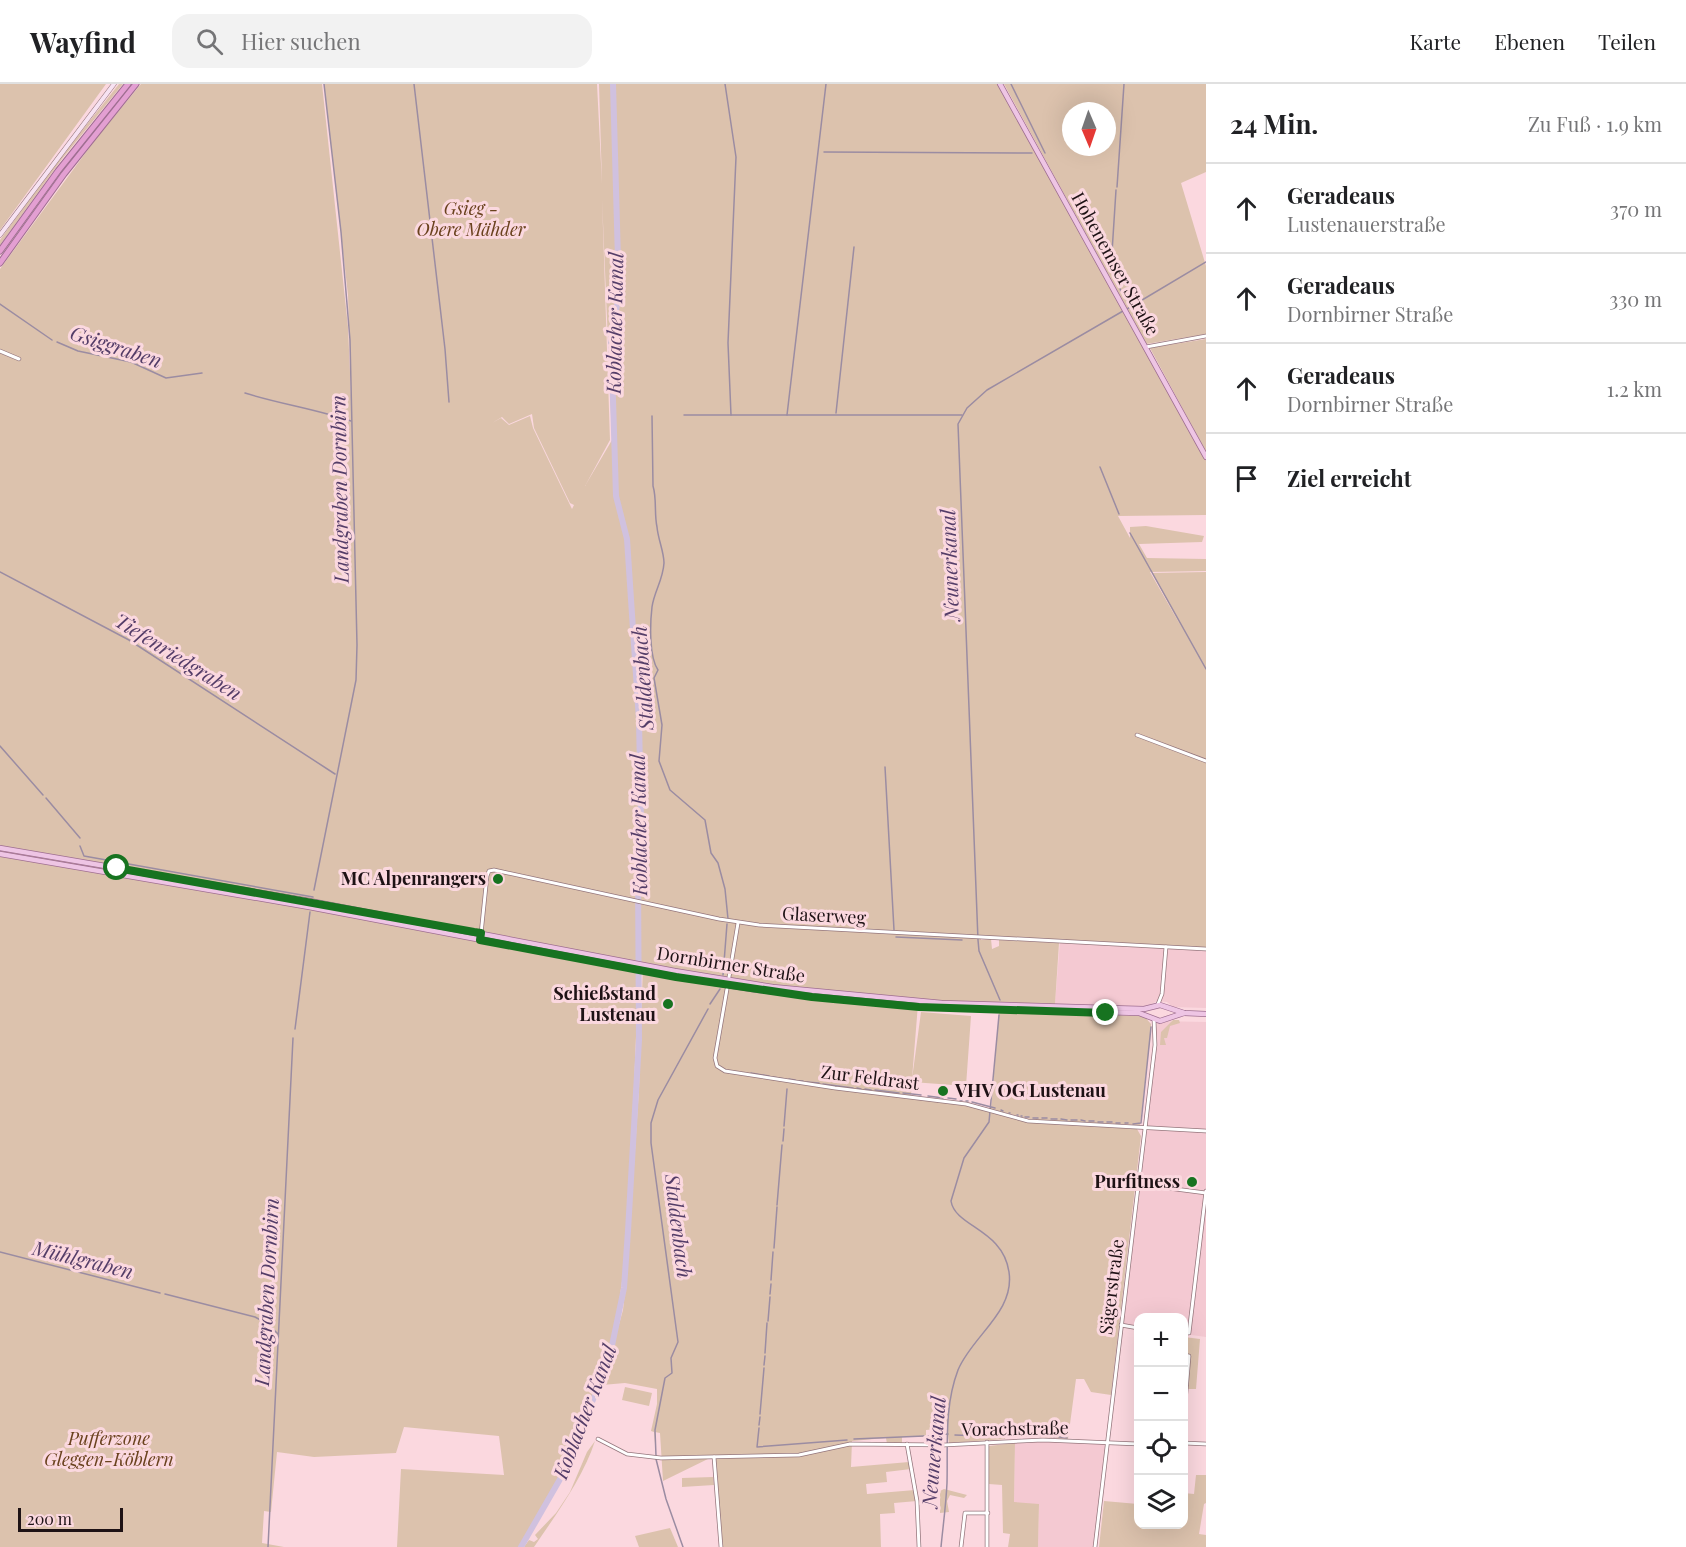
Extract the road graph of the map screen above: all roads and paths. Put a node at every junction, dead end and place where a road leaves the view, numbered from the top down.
1 (114, 84) edge
2 (128, 84) edge
3 (136, 84) edge
4 (1000, 84) edge
5 (0, 235) edge
6 (0, 251) edge
7 (0, 263) edge
8 (1206, 336) edge
9 (1145, 347) junction
10 (0, 351) edge
11 (19, 359) dead end
12 (1206, 456) edge
13 (1137, 735) dead end
14 (1206, 761) edge
15 (0, 848) edge
16 (0, 854) edge
17 (309, 904) junction
18 (738, 923) junction
19 (481, 933) junction
20 (480, 940) junction
21 (1166, 947) junction
22 (1206, 949) edge
23 (626, 965) junction
24 (649, 969) junction
25 (729, 977) dead end
26 (726, 989) dead end
27 (1162, 994) junction
28 (1155, 1007) junction
29 (1165, 1008) junction
30 (1184, 1013) junction
31 (1206, 1014) edge
32 (1167, 1017) junction
33 (1153, 1018) junction
34 (1162, 1021) junction
35 (1156, 1031) junction
36 (1144, 1128) junction
37 (1206, 1131) edge
38 (1137, 1184) junction
39 (1206, 1192) edge
40 (1121, 1325) junction
41 (1134, 1327) edge
42 (1188, 1333) edge
43 (598, 1439) dead end
44 (987, 1442) junction
45 (1188, 1443) edge
46 (907, 1444) junction
47 (1107, 1444) junction
48 (1134, 1444) edge
49 (1206, 1444) edge
50 (714, 1457) junction
51 (988, 1513) junction
52 (721, 1547) edge
53 (919, 1547) edge
54 (961, 1547) edge
55 (987, 1547) edge
56 (1095, 1547) edge

1 - 5 main road
2 - 6 highway
3 - 7 highway
4 - 9 main road, Hohenemser Straße
8 - 9 street
9 - 12 main road, Hohenemser Straße
10 - 11 street
13 - 14 street
15 - 17 main road
16 - 17 main road
17 - 19 main road, Dornbirner Straße
17 - 20 main road, Dornbirner Straße
18 - 19 street, Glaserweg
18 - 21 street, Glaserweg
18 - 25 street
19 - 20 street
19 - 23 main road, Dornbirner Straße
20 - 23 main road, Dornbirner Straße
21 - 22 street, Glaserweg
21 - 27 street
23 - 24 main road, Dornbirner Straße
24 - 28 main road, Dornbirner Straße
24 - 33 main road, Dornbirner Straße
26 - 36 street, Zur Feldrast
27 - 28 street
27 - 29 street
28 - 29 main road, Dornbirner Straße
28 - 33 main road
29 - 30 main road, Dornbirner Straße
29 - 32 main road
30 - 31 main road, Dornbirner Straße
30 - 32 main road, Dornbirner Straße
32 - 34 main road, Dornbirner Straße
33 - 34 main road, Dornbirner Straße
33 - 35 street, Sägerstraße
34 - 35 street, Sägerstraße
35 - 36 street, Sägerstraße
36 - 37 street, Zur Feldrast
36 - 38 street, Sägerstraße
38 - 39 street
38 - 40 street, Sägerstraße
39 - 42 street
40 - 41 street
40 - 47 street, Sägerstraße
43 - 50 street, Vorachstraße
44 - 46 street, Vorachstraße
44 - 47 street, Vorachstraße
44 - 51 street
45 - 49 street
46 - 50 street, Vorachstraße
46 - 53 street
47 - 48 street, Vorachstraße
47 - 56 street, Sägerstraße
50 - 52 street
51 - 54 street
51 - 55 street

